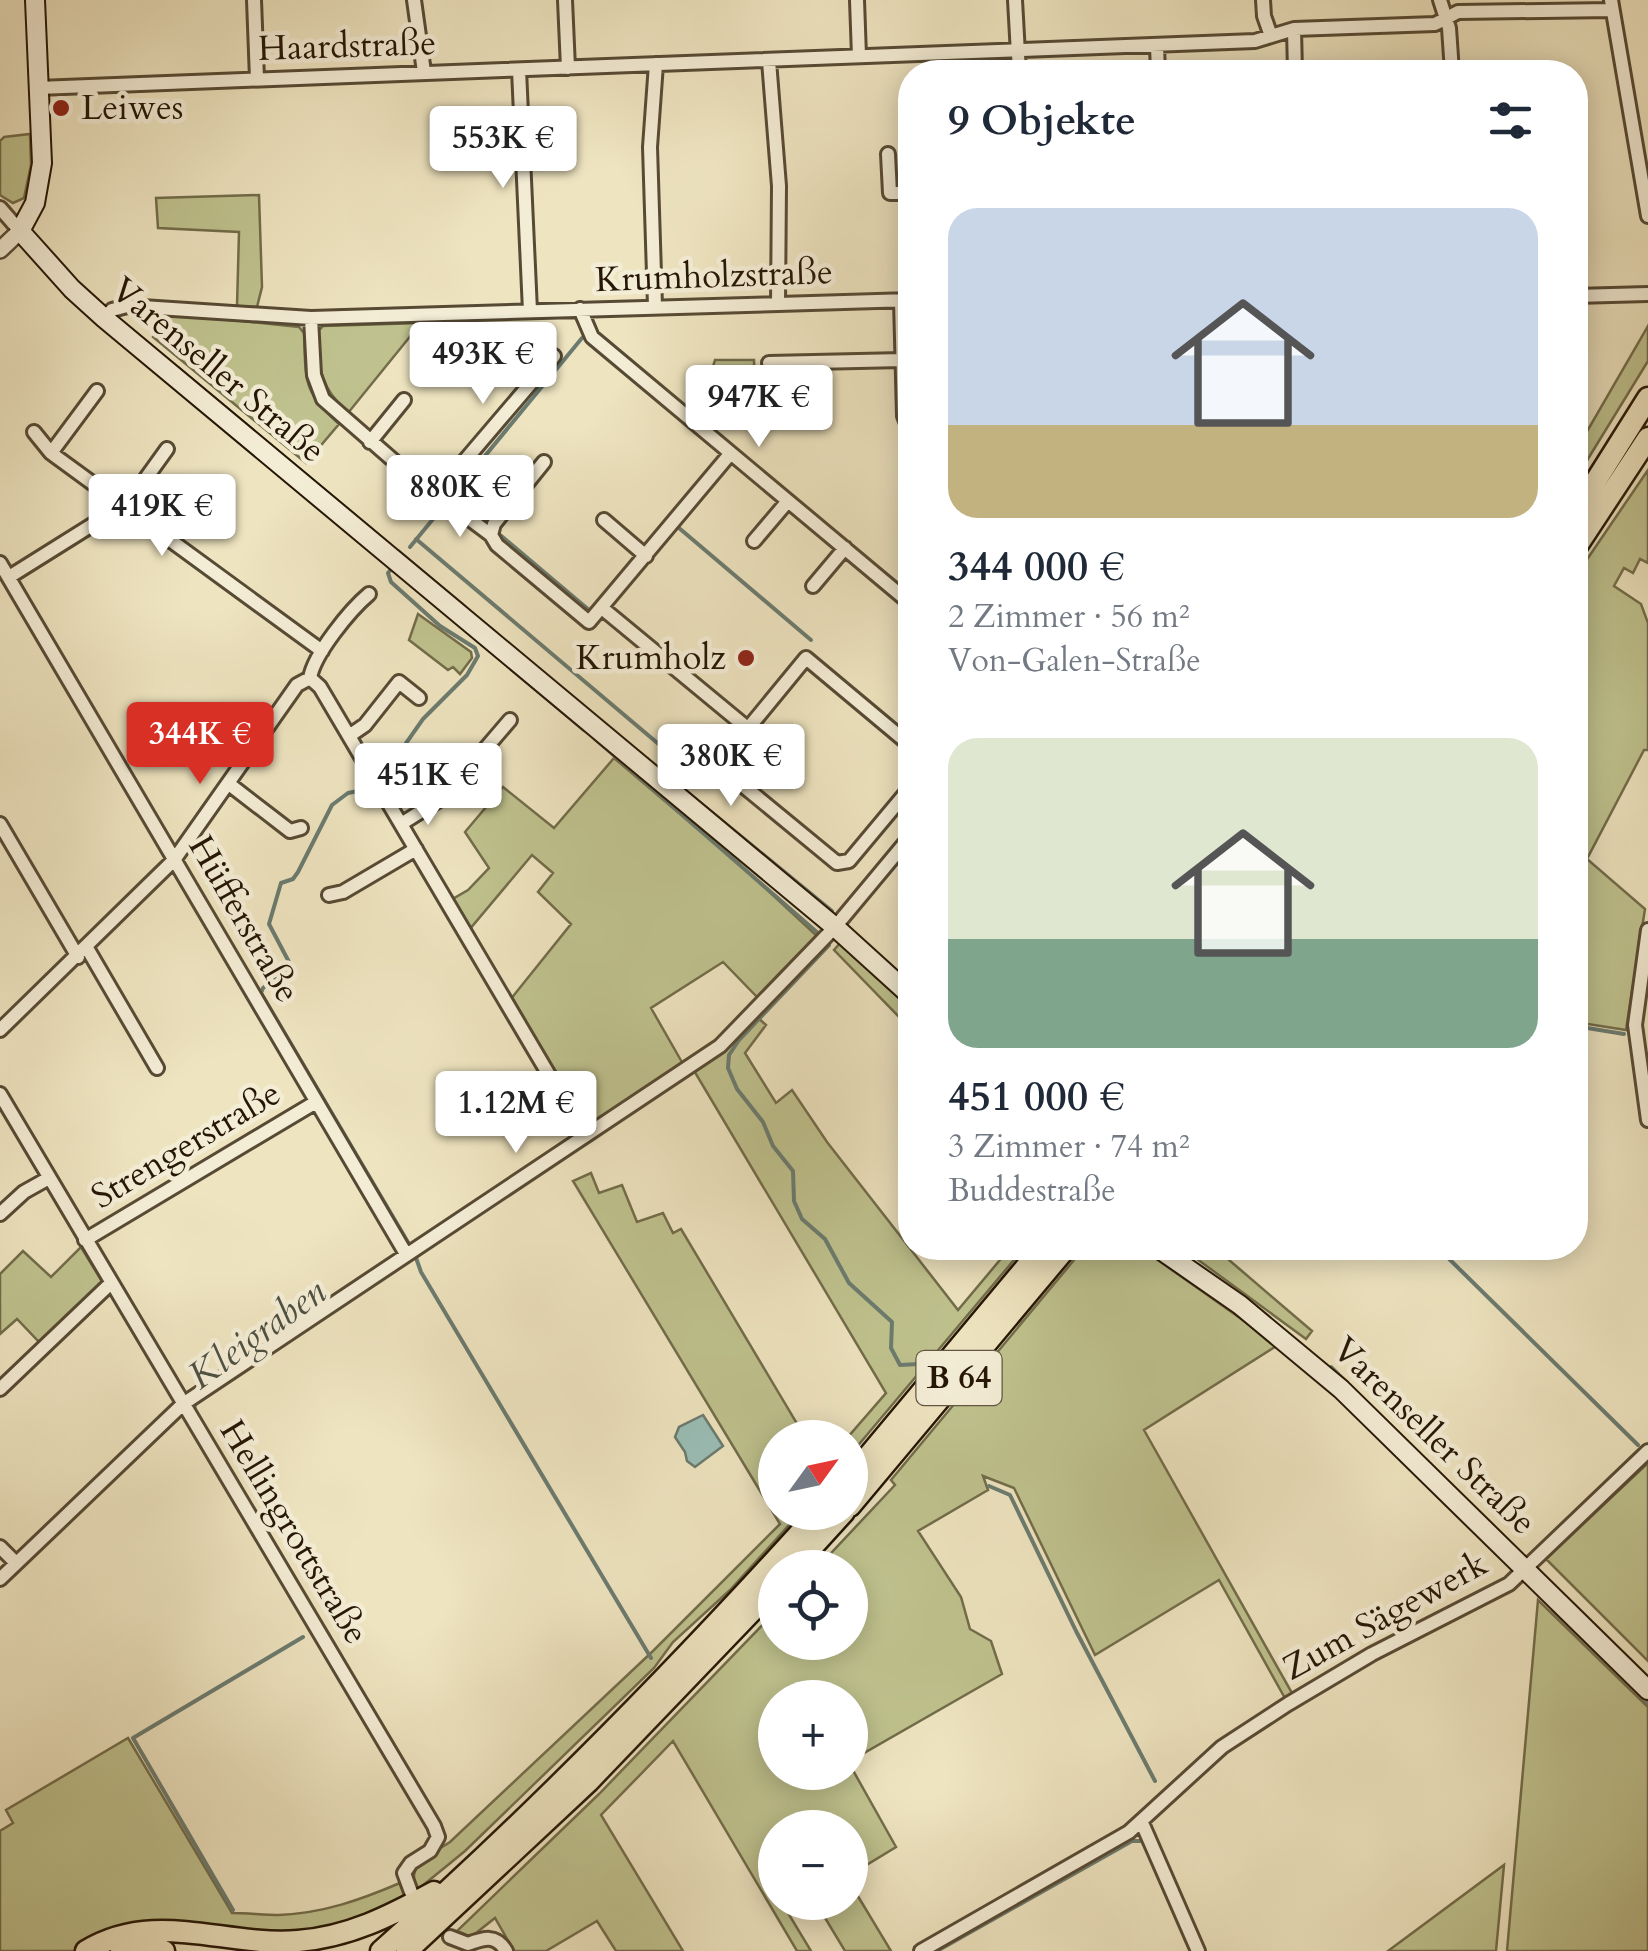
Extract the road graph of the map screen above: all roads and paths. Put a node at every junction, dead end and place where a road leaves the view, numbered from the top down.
1 (35, 0) edge
2 (254, 0) edge
3 (414, 0) edge
4 (565, 0) edge
5 (857, 0) edge
6 (1016, 0) edge
7 (1263, 0) edge
8 (1440, 0) edge
9 (1611, 5) edge
10 (1445, 18) junction
11 (1294, 29) junction
12 (1272, 36) junction
13 (1157, 46) junction
14 (1018, 51) junction
15 (859, 56) junction
16 (769, 60) junction
17 (1018, 60) edge
18 (1158, 60) edge
19 (1295, 60) edge
20 (1451, 60) edge
21 (656, 64) junction
22 (568, 68) junction
23 (519, 70) junction
24 (424, 72) junction
25 (258, 79) junction
26 (38, 88) junction
27 (888, 154) dead end
28 (898, 193) edge
29 (0, 208) edge
30 (1648, 216) edge
31 (20, 231) junction
32 (0, 250) edge
33 (1648, 294) edge
34 (1588, 296) edge
35 (898, 300) edge
36 (778, 304) junction
37 (655, 306) junction
38 (580, 309) junction
39 (530, 311) junction
40 (104, 318) junction
41 (311, 318) junction
42 (554, 356) dead end
43 (898, 360) edge
44 (769, 363) dead end
45 (97, 391) dead end
46 (1648, 398) edge
47 (404, 400) dead end
48 (34, 432) dead end
49 (1648, 438) edge
50 (370, 442) junction
51 (167, 450) dead end
52 (51, 452) junction
53 (730, 454) junction
54 (544, 462) dead end
55 (1588, 493) edge
56 (788, 501) junction
57 (123, 504) junction
58 (451, 505) dead end
59 (604, 520) dead end
60 (1588, 529) edge
61 (491, 535) junction
62 (754, 541) dead end
63 (845, 548) junction
64 (646, 556) junction
65 (0, 563) edge
66 (9, 577) junction
67 (813, 586) dead end
68 (898, 593) edge
69 (369, 594) dead end
70 (602, 608) junction
71 (322, 652) junction
72 (310, 678) junction
73 (419, 698) dead end
74 (510, 720) dead end
75 (746, 727) junction
76 (898, 735) edge
77 (349, 736) junction
78 (229, 784) junction
79 (898, 802) edge
80 (0, 824) edge
81 (401, 824) junction
82 (301, 828) dead end
83 (416, 849) junction
84 (898, 852) edge
85 (174, 860) junction
86 (328, 895) dead end
87 (836, 927) junction
88 (1648, 930) edge
89 (82, 953) junction
90 (898, 984) edge
91 (0, 1030) edge
92 (158, 1068) dead end
93 (0, 1094) edge
94 (316, 1102) junction
95 (1648, 1120) edge
96 (586, 1136) junction
97 (49, 1178) junction
98 (0, 1214) edge
99 (86, 1240) junction
100 (406, 1254) junction
101 (1032, 1260) edge
102 (1056, 1260) edge
103 (1174, 1260) edge
104 (111, 1283) junction
105 (0, 1389) edge
106 (183, 1404) junction
107 (1648, 1451) edge
108 (868, 1456) edge
109 (868, 1484) edge
110 (803, 1530) edge
111 (828, 1530) edge
112 (0, 1547) edge
113 (809, 1550) edge
114 (16, 1563) junction
115 (1525, 1568) junction
116 (0, 1579) edge
117 (758, 1605) edge
118 (1648, 1690) edge
119 (1142, 1823) junction
120 (462, 1877) junction
121 (410, 1892) dead end
122 (450, 1937) dead end
123 (86, 1951) edge
124 (122, 1951) edge
125 (164, 1951) edge
126 (380, 1951) edge
127 (407, 1951) edge
128 (506, 1951) edge
129 (921, 1951) edge
130 (1198, 1951) edge

1 - 26 main road
2 - 25 street
3 - 24 street
4 - 22 street
5 - 15 street
6 - 14 street
7 - 12 street
8 - 10 street
9 - 10 street, Haardstraße
9 - 30 street
10 - 11 street, Haardstraße
10 - 20 street
11 - 12 street, Haardstraße
11 - 19 street
12 - 13 street, Haardstraße
13 - 14 street, Haardstraße
13 - 18 street
14 - 15 street, Haardstraße
14 - 17 street
15 - 16 street, Haardstraße
16 - 21 street, Haardstraße
16 - 36 street
21 - 22 street, Haardstraße
21 - 37 street
22 - 23 street, Haardstraße
23 - 24 street, Haardstraße
23 - 39 street
24 - 25 street, Haardstraße
25 - 26 street, Haardstraße
26 - 31 main road
27 - 28 street
29 - 31 street, Varenseller Straße
31 - 32 street
31 - 40 main road, Varenseller Straße
33 - 34 street
35 - 36 street, Krumholzstraße
36 - 37 street, Krumholzstraße
37 - 38 street, Krumholzstraße
38 - 39 street, Krumholzstraße
38 - 53 street
39 - 41 street, Krumholzstraße
40 - 41 street, Krumholzstraße
40 - 87 main road, Varenseller Straße
41 - 50 street
42 - 50 street
43 - 44 street
45 - 52 street
46 - 55 highway
47 - 50 street
48 - 52 street
49 - 60 highway
51 - 57 street
52 - 57 street
53 - 56 street
53 - 64 street
54 - 61 street
56 - 62 street
56 - 63 street
57 - 66 street
57 - 71 street
58 - 61 street
59 - 64 street
61 - 70 street
63 - 67 street
63 - 68 street
64 - 70 street
65 - 66 street, Hüfferstraße
66 - 85 street, Hüfferstraße
69 - 71 street
70 - 75 street
71 - 72 street
72 - 77 street
72 - 78 street
73 - 77 street
74 - 81 street
75 - 76 street
75 - 79 street
77 - 81 street
78 - 82 street
78 - 85 street
80 - 89 street
81 - 83 street
83 - 86 street
83 - 96 street
84 - 87 street
85 - 89 street
85 - 94 street, Hüfferstraße
87 - 90 main road, Varenseller Straße
87 - 96 street
88 - 95 street
89 - 91 street
89 - 92 street
93 - 97 street, Hellingrottstraße
94 - 99 street, Strengerstraße
94 - 100 street, Hüfferstraße
96 - 100 street
97 - 98 street
97 - 99 street, Hellingrottstraße
99 - 104 street, Hellingrottstraße
100 - 106 street
101 - 108 highway, B 64
102 - 109 highway, B 64
103 - 115 main road, Varenseller Straße
104 - 105 street
104 - 106 street, Hellingrottstraße
106 - 114 street
106 - 121 street, Hellingrottstraße
107 - 115 street, Zum Sägewerk
110 - 120 highway
111 - 113 highway
112 - 114 street
114 - 116 street
115 - 118 main road, Varenseller Straße
115 - 119 street, Zum Sägewerk
117 - 127 highway
119 - 129 street, Zum Sägewerk
119 - 130 street
120 - 123 highway
120 - 126 highway
122 - 128 street
124 - 125 highway

